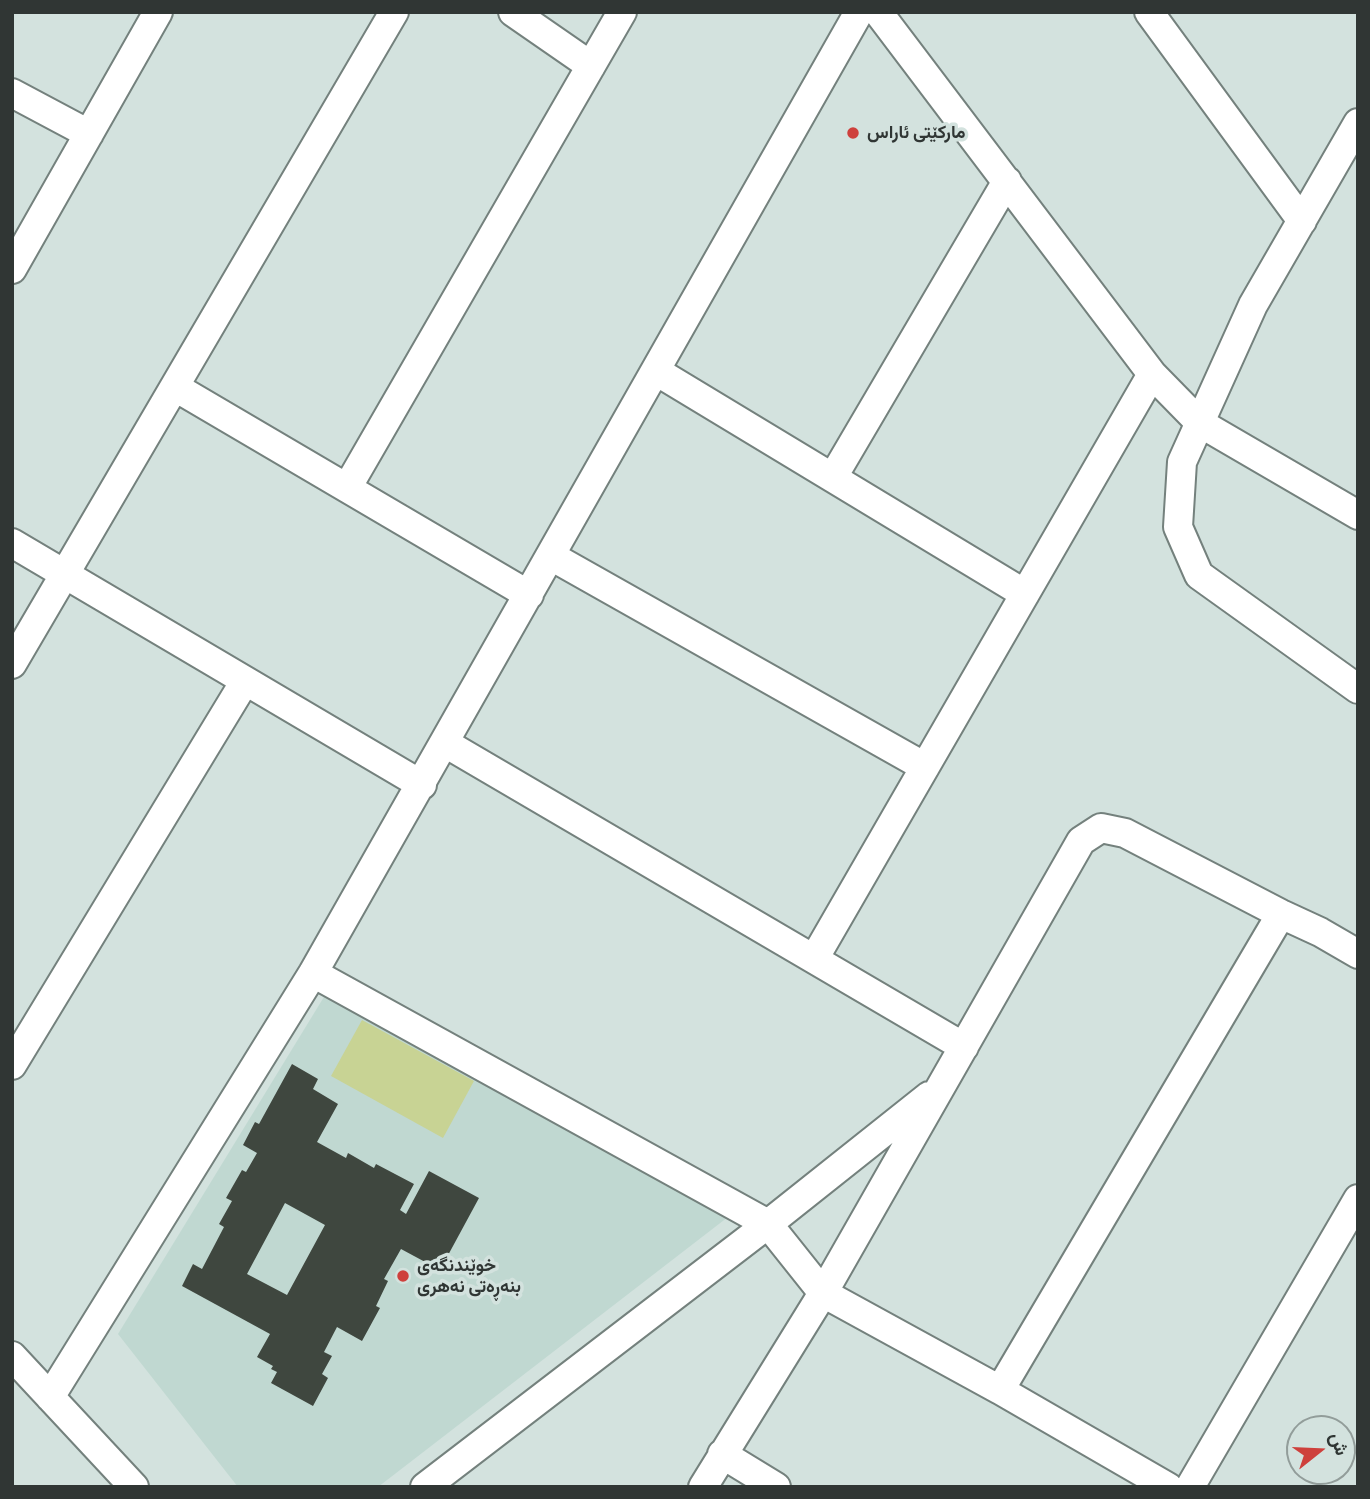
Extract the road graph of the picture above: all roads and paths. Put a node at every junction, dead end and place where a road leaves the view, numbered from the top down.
1 (158, 12) edge
2 (394, 12) edge
3 (513, 12) edge
4 (622, 12) edge
5 (859, 12) edge
6 (878, 12) edge
7 (1149, 12) edge
8 (591, 66) junction
9 (12, 93) edge
10 (1358, 123) edge
11 (89, 134) junction
12 (1007, 181) junction
13 (1301, 221) junction
14 (12, 269) edge
15 (656, 371) junction
16 (1152, 374) junction
17 (175, 387) junction
18 (1200, 424) junction
19 (833, 477) junction
20 (347, 488) junction
21 (1358, 515) edge
22 (12, 543) edge
23 (551, 556) junction
24 (65, 575) junction
25 (1025, 594) junction
26 (529, 595) junction
27 (12, 664) edge
28 (245, 681) junction
29 (1358, 690) edge
30 (445, 743) junction
31 (925, 767) junction
32 (422, 785) junction
33 (1281, 914) junction
34 (1358, 954) edge
35 (814, 959) junction
36 (313, 973) junction
37 (964, 1047) junction
38 (12, 1065) edge
39 (941, 1087) junction
40 (1358, 1199) edge
41 (768, 1224) junction
42 (823, 1293) junction
43 (12, 1356) edge
44 (1000, 1390) junction
45 (50, 1397) junction
46 (722, 1454) junction
47 (129, 1484) edge
48 (437, 1484) edge
49 (704, 1487) edge
50 (776, 1487) edge
51 (1168, 1487) edge
52 (1189, 1487) edge

1 - 11 street
2 - 17 street
3 - 8 street
4 - 8 street
5 - 15 street
6 - 12 street
7 - 13 street
8 - 20 street
9 - 11 street
10 - 13 street
11 - 14 street
12 - 16 street
12 - 19 street
13 - 18 street
15 - 19 street
15 - 23 street
16 - 18 street
16 - 25 street
17 - 20 street
17 - 24 street
18 - 21 street
18 - 29 street
19 - 25 street
20 - 26 street
22 - 24 street
23 - 26 street
23 - 31 street
24 - 27 street
24 - 28 street
25 - 31 street
26 - 30 street
28 - 32 street
28 - 38 street
30 - 32 street
30 - 35 street
31 - 35 street
32 - 36 street
33 - 34 street
33 - 37 street
33 - 44 street
35 - 37 street
36 - 41 street
36 - 45 street
37 - 39 street
39 - 41 street
39 - 42 street
40 - 52 street
41 - 42 street
41 - 48 street
42 - 44 street
42 - 46 street
43 - 45 street
44 - 51 street
45 - 47 street
46 - 49 street
46 - 50 street

